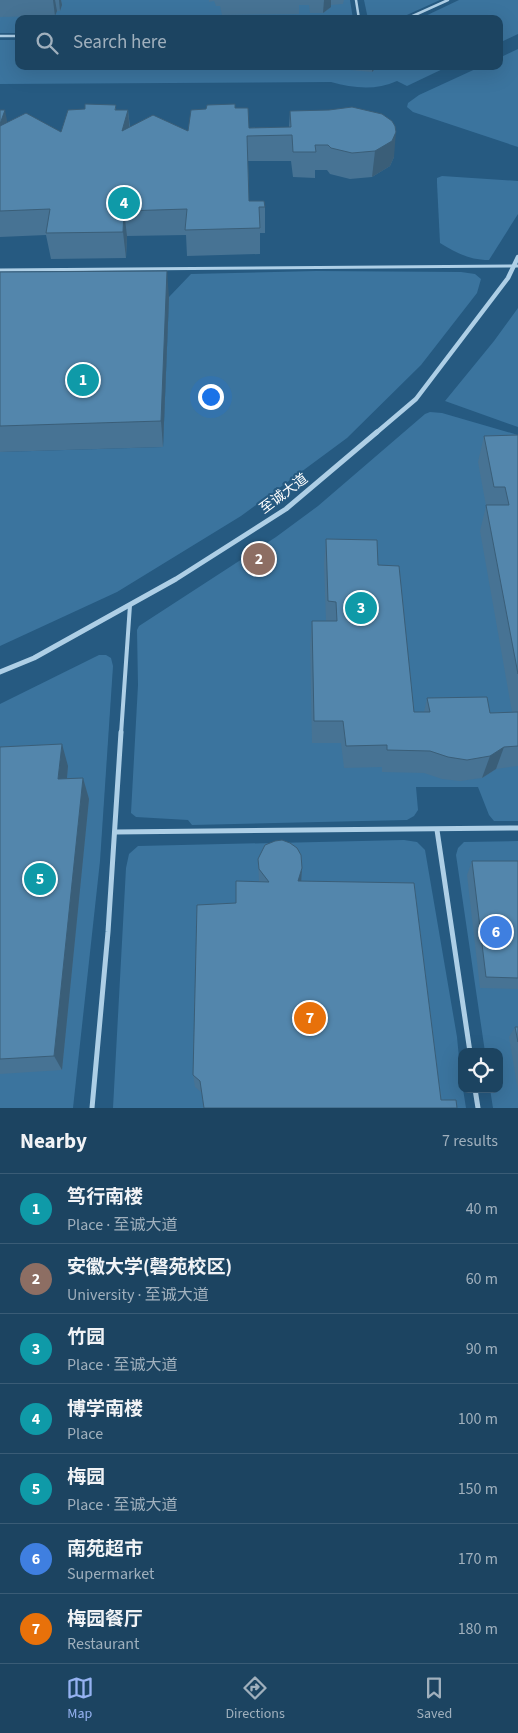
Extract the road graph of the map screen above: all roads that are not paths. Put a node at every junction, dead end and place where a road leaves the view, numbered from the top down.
1 (356, 0) edge
2 (448, 0) edge
3 (358, 15) edge
4 (415, 15) edge
5 (0, 36) edge
6 (15, 36) edge
7 (518, 257) edge
8 (516, 266) edge
9 (0, 270) edge
10 (130, 605) junction
11 (0, 672) edge
12 (518, 828) edge
13 (437, 830) junction
14 (115, 832) junction
15 (469, 1048) edge
16 (476, 1093) edge
17 (92, 1108) edge
18 (478, 1108) edge

1 - 3 lane
2 - 4 lane
5 - 6 lane
7 - 8 street, 至诚大道
8 - 9 lane
8 - 10 street, 至诚大道
10 - 11 street, 至诚大道
10 - 14 lane
12 - 13 lane
13 - 14 lane
13 - 15 lane
14 - 17 lane
16 - 18 lane

